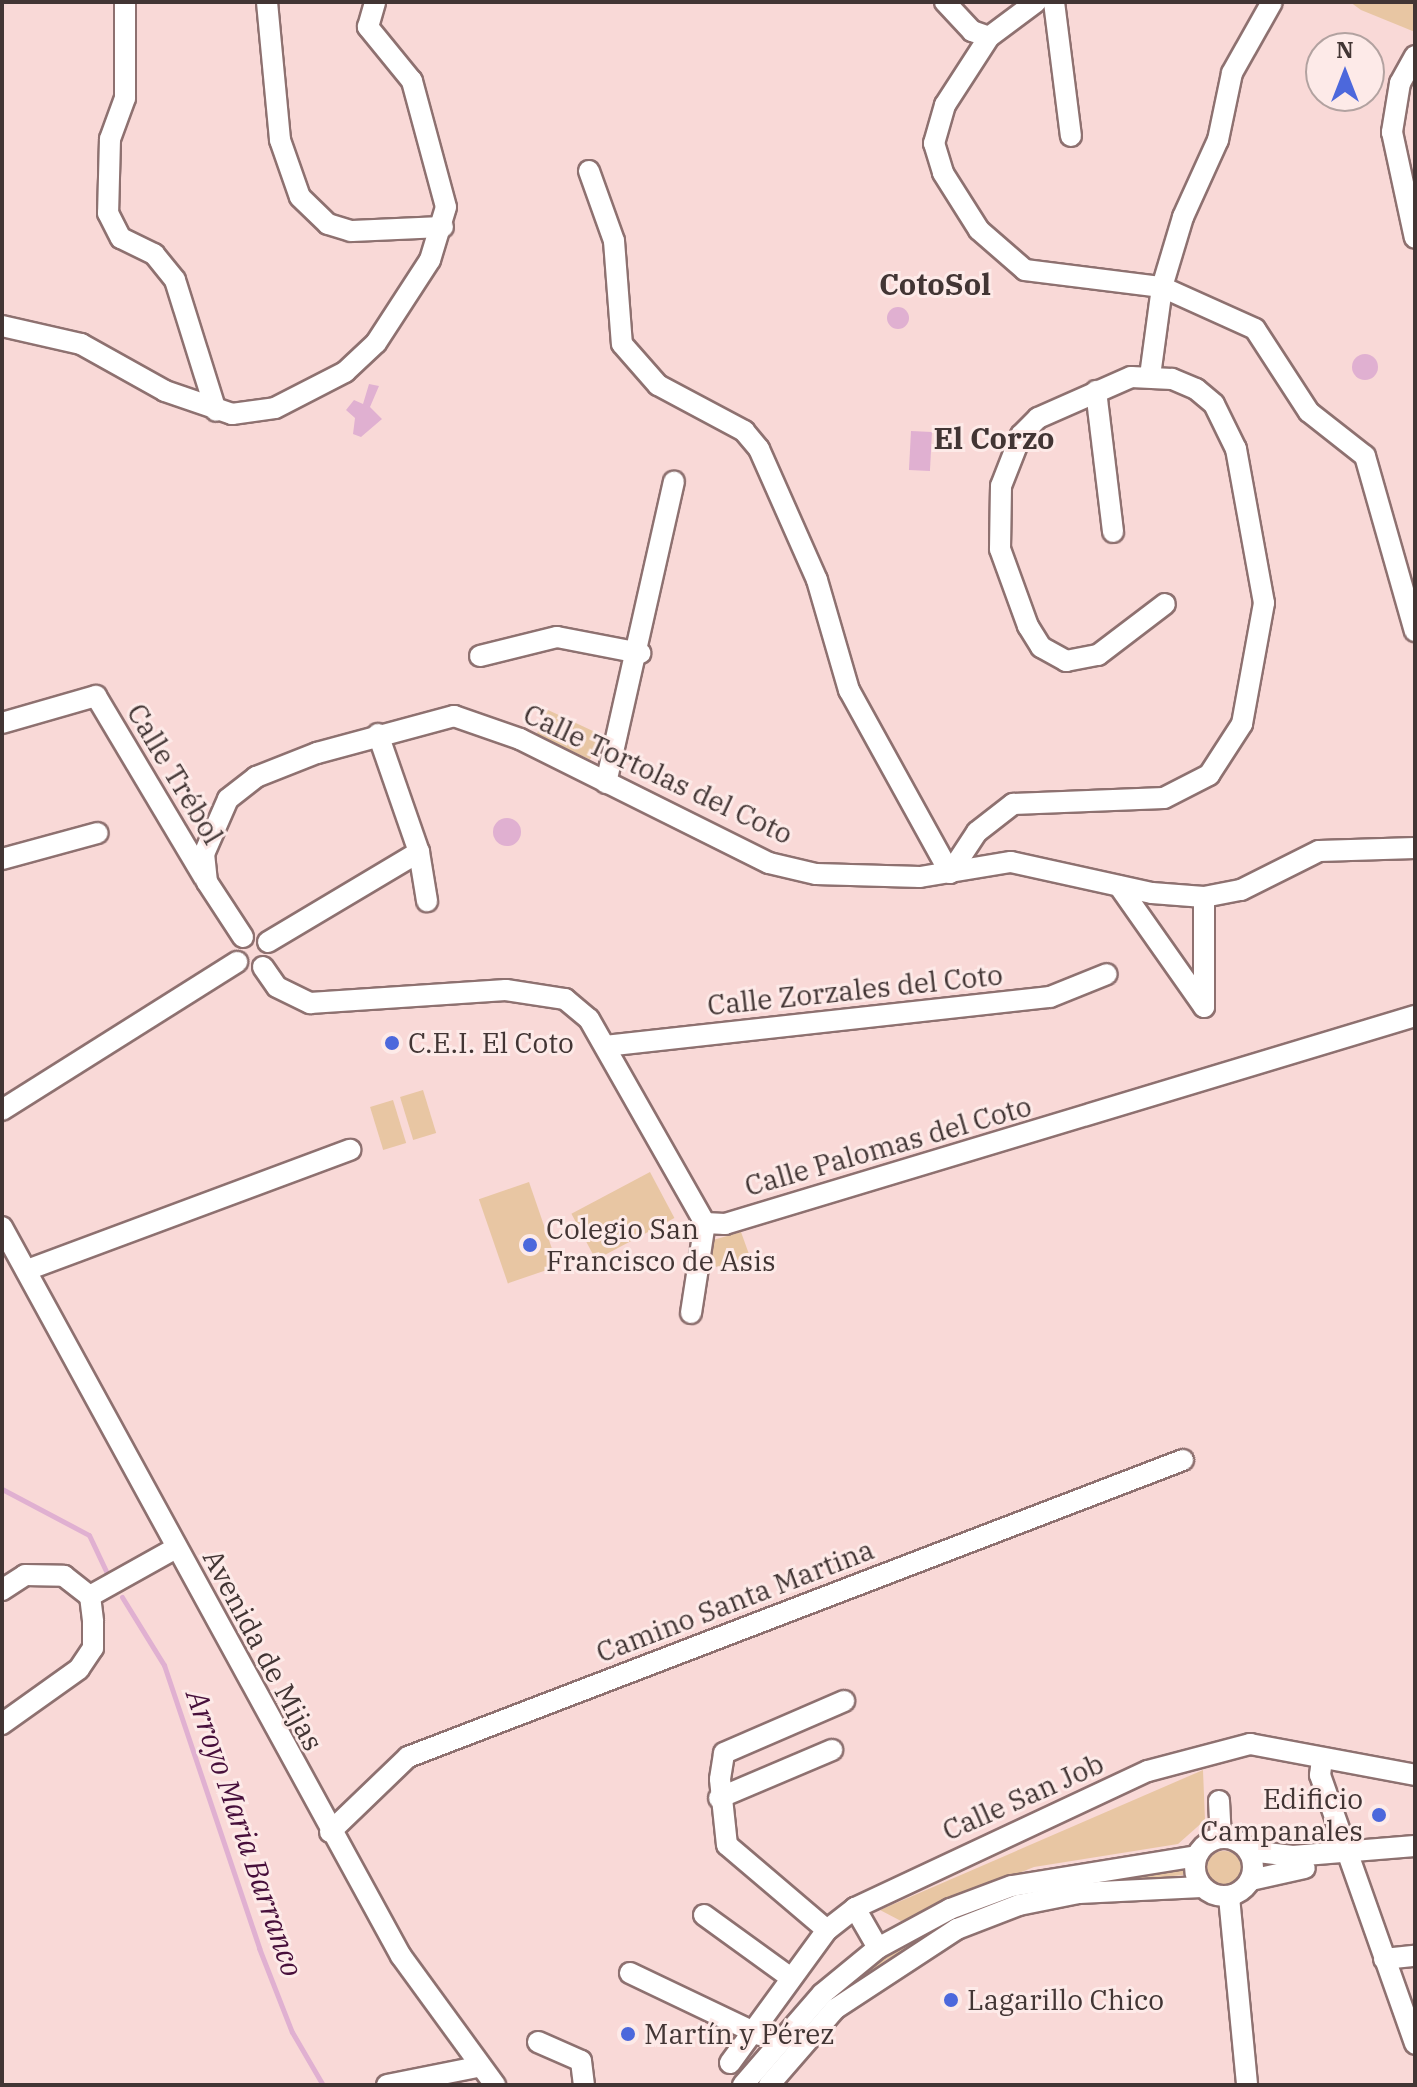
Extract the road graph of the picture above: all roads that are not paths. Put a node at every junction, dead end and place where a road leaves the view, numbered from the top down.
1 (125, 2) edge
2 (267, 2) edge
3 (375, 2) edge
4 (945, 2) edge
5 (1036, 2) edge
6 (1054, 2) edge
7 (1272, 2) edge
8 (989, 37) junction
9 (1415, 56) edge
10 (1071, 136) dead end
11 (589, 171) dead end
12 (443, 227) junction
13 (1415, 238) edge
14 (1162, 287) junction
15 (2, 326) edge
16 (1150, 376) junction
17 (1096, 391) junction
18 (216, 411) junction
19 (674, 482) dead end
20 (1113, 532) dead end
21 (1165, 604) dead end
22 (1415, 631) edge
23 (640, 653) junction
24 (480, 656) dead end
25 (2, 723) edge
26 (378, 734) junction
27 (606, 783) junction
28 (98, 833) dead end
29 (1415, 848) edge
30 (419, 852) junction
31 (2, 859) edge
32 (950, 873) junction
33 (207, 882) junction
34 (1119, 886) junction
35 (1204, 897) junction
36 (427, 901) dead end
37 (243, 937) junction
38 (268, 942) junction
39 (237, 962) junction
40 (263, 967) junction
41 (1107, 974) dead end
42 (1415, 1016) edge
43 (605, 1046) junction
44 (2, 1110) edge
45 (350, 1150) dead end
46 (705, 1223) junction
47 (2, 1227) edge
48 (27, 1270) junction
49 (691, 1313) dead end
50 (1183, 1460) dead end
51 (176, 1548) junction
52 (2, 1590) edge
53 (90, 1596) junction
54 (844, 1701) dead end
55 (2, 1724) edge
56 (832, 1750) dead end
57 (1322, 1759) junction
58 (1415, 1775) edge
59 (719, 1798) junction
60 (1219, 1801) dead end
61 (330, 1832) junction
62 (1221, 1838) junction
63 (1415, 1846) edge
64 (1249, 1851) junction
65 (1197, 1856) junction
66 (1349, 1857) junction
67 (1415, 1858) edge
68 (1251, 1880) junction
69 (1202, 1887) junction
70 (1229, 1897) junction
71 (855, 1908) junction
72 (704, 1915) dead end
73 (827, 1930) junction
74 (878, 1948) junction
75 (1415, 1956) edge
76 (1384, 1959) junction
77 (630, 1973) dead end
78 (791, 1978) junction
79 (751, 2030) junction
80 (538, 2042) dead end
81 (774, 2043) junction
82 (1415, 2044) edge
83 (730, 2063) dead end
84 (477, 2067) junction
85 (387, 2085) edge
86 (495, 2085) edge
87 (584, 2085) edge
88 (743, 2085) edge
89 (769, 2085) edge
90 (1247, 2085) edge

1 - 18 street
2 - 12 street
3 - 12 street
4 - 8 street
5 - 8 street
6 - 10 street
7 - 14 street
8 - 14 street
9 - 13 street
11 - 32 street
12 - 18 street
14 - 16 street
14 - 22 street
15 - 18 street
16 - 17 street
16 - 32 street
17 - 20 street
17 - 21 street
19 - 23 street
23 - 24 street
23 - 27 street
25 - 33 street, Calle Trébol
26 - 27 street, Calle Tortolas del Coto
26 - 30 street
26 - 33 street, Calle Tortolas del Coto
27 - 32 street, Calle Tortolas del Coto
28 - 31 street
29 - 35 street, Calle Tortolas del Coto
30 - 36 street
30 - 38 street
32 - 34 street, Calle Tortolas del Coto
33 - 37 street
34 - 35 street, Calle Tortolas del Coto
34 - 35 street
37 - 38 street
37 - 39 street
38 - 40 street
39 - 40 street
39 - 44 street
40 - 43 street
41 - 43 street, Calle Zorzales del Coto
42 - 46 street, Calle Palomas del Coto
43 - 46 street
45 - 48 street
46 - 49 street
47 - 48 street, Avenida de Mijas
48 - 51 street, Avenida de Mijas
50 - 61 street, Camino Santa Martina
51 - 53 street
51 - 61 street, Avenida de Mijas
52 - 53 street
53 - 55 street
54 - 59 street
56 - 59 street
57 - 58 street, Calle San Job
57 - 66 street
57 - 71 street, Calle San Job
59 - 73 street
60 - 62 street
61 - 84 street, Avenida de Mijas
62 - 64 street
62 - 65 street
63 - 66 street
64 - 66 street
64 - 68 street
65 - 69 street
65 - 74 street
66 - 67 street
66 - 68 street
66 - 76 street
68 - 70 street
69 - 70 street
69 - 89 street
70 - 90 street
71 - 73 street, Calle San Job
71 - 74 street
72 - 78 street
73 - 78 street, Calle San Job
74 - 81 street
75 - 76 street
76 - 82 street
77 - 79 street
78 - 79 street, Calle San Job
79 - 81 street
79 - 83 street, Calle San Job
80 - 87 street
81 - 88 street
84 - 85 street
84 - 86 street, Avenida de Mijas

